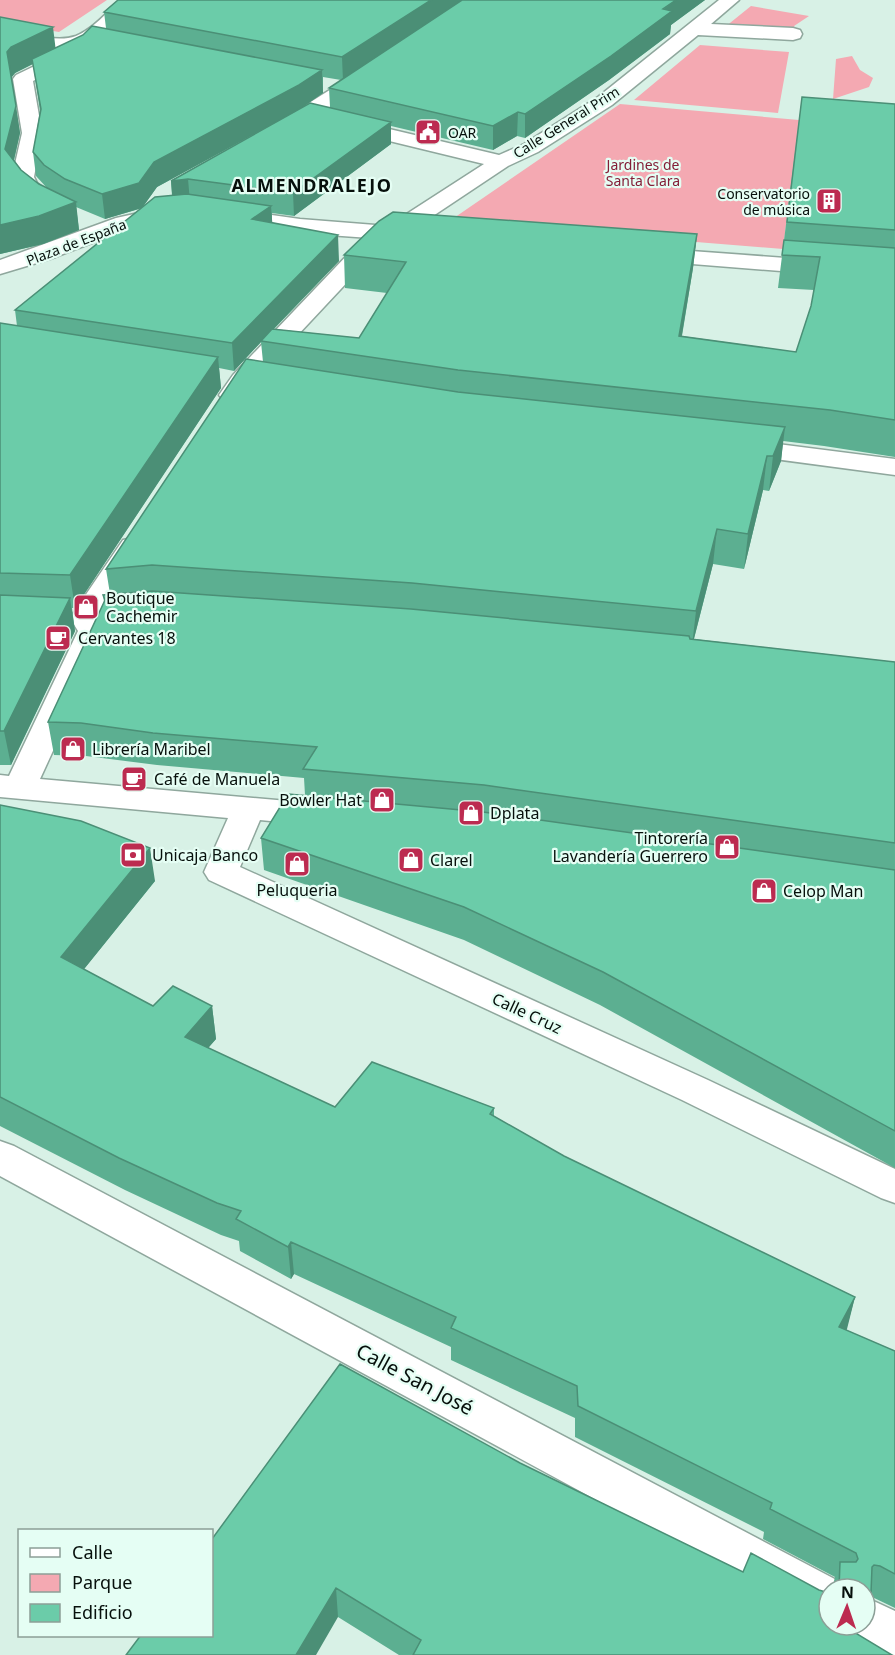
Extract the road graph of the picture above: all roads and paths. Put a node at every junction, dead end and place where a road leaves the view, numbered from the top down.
1 (132, 0) edge
2 (730, 0) edge
3 (693, 29) junction
4 (0, 32) edge
5 (793, 34) dead end
6 (85, 39) junction
7 (109, 43) edge
8 (384, 63) edge
9 (320, 84) edge
10 (343, 89) junction
11 (308, 115) junction
12 (267, 137) edge
13 (501, 162) junction
14 (166, 194) edge
15 (190, 211) edge
16 (213, 214) edge
17 (152, 215) junction
18 (106, 228) junction
19 (394, 233) junction
20 (427, 236) edge
21 (107, 251) edge
22 (633, 254) edge
23 (0, 267) edge
24 (895, 273) edge
25 (216, 420) edge
26 (718, 444) edge
27 (895, 467) edge
28 (144, 529) edge
29 (121, 614) edge
30 (72, 618) junction
31 (10, 787) edge
32 (249, 808) junction
33 (354, 819) edge
34 (0, 1157) edge
35 (895, 1187) edge
36 (817, 1595) edge
37 (877, 1626) edge
38 (895, 1636) edge

1 - 6 street
2 - 3 street, Calle General Prim
3 - 5 street
3 - 13 street, Calle General Prim
4 - 6 street
6 - 7 street
6 - 18 street
8 - 10 street
9 - 10 street
10 - 11 street
11 - 12 street
11 - 13 street
13 - 19 street, Calle General Prim
14 - 17 street
15 - 17 street, Plaza de España
16 - 19 street
17 - 18 street, Plaza de España
17 - 21 street
18 - 23 street, Plaza de España
19 - 20 street
19 - 25 street, Calle General Prim
22 - 24 street
26 - 27 street
28 - 30 street
29 - 30 street
30 - 31 street
31 - 32 street
32 - 33 street
32 - 35 street, Calle Cruz
34 - 36 street, Calle San José
37 - 38 street

